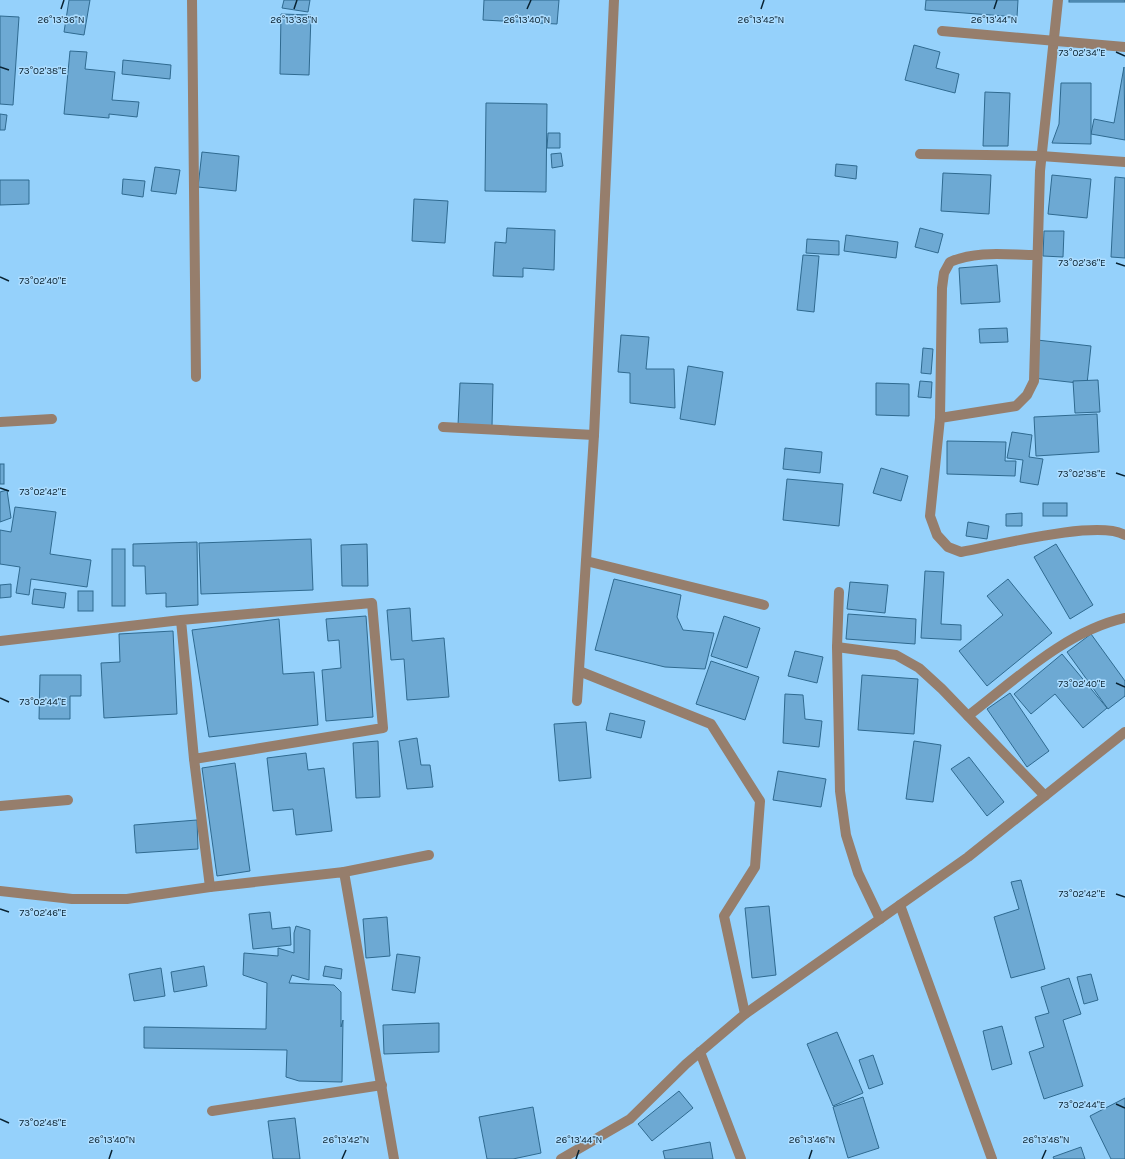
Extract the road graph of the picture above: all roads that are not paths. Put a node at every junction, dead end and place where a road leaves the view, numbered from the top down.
1 (192, 0) edge
2 (614, 0) edge
3 (1058, 0) edge
4 (942, 31) dead end
5 (1054, 41) junction
6 (1125, 47) edge
7 (920, 154) dead end
8 (1041, 156) junction
9 (1125, 162) edge
10 (1037, 255) junction
11 (196, 377) dead end
12 (940, 418) junction
13 (52, 419) dead end
14 (0, 422) edge
15 (443, 427) dead end
16 (594, 435) junction
17 (1125, 535) edge
18 (586, 561) junction
19 (839, 592) dead end
20 (764, 604) dead end
21 (1125, 618) edge
22 (181, 620) junction
23 (0, 641) edge
24 (837, 647) junction
25 (579, 671) junction
26 (577, 701) dead end
27 (968, 716) junction
28 (1125, 732) edge
29 (194, 759) junction
30 (1045, 796) junction
31 (68, 800) dead end
32 (0, 806) edge
33 (429, 855) dead end
34 (344, 872) junction
35 (210, 887) junction
36 (0, 890) edge
37 (900, 905) junction
38 (880, 919) junction
39 (745, 1014) junction
40 (700, 1052) junction
41 (382, 1085) junction
42 (212, 1111) dead end
43 (394, 1159) edge
44 (561, 1159) edge
45 (741, 1159) edge
46 (992, 1159) edge

1 - 11 street
2 - 16 street
3 - 5 street
4 - 5 street
5 - 6 street
5 - 8 street
7 - 8 street
8 - 9 street
8 - 10 street
10 - 12 street
10 - 12 street
12 - 17 street
13 - 14 street
15 - 16 street
16 - 18 street
18 - 20 street
18 - 25 street
19 - 24 street
21 - 27 street
22 - 23 street
22 - 29 street
22 - 29 street
24 - 27 street
24 - 38 street
25 - 26 street
25 - 39 street
27 - 30 street
28 - 30 street
29 - 35 street
30 - 37 street
31 - 32 street
33 - 34 street
34 - 35 street
34 - 41 street
35 - 36 street
37 - 38 street
37 - 46 street
38 - 39 street
39 - 40 street
40 - 44 street
40 - 45 street
41 - 42 street
41 - 43 street

